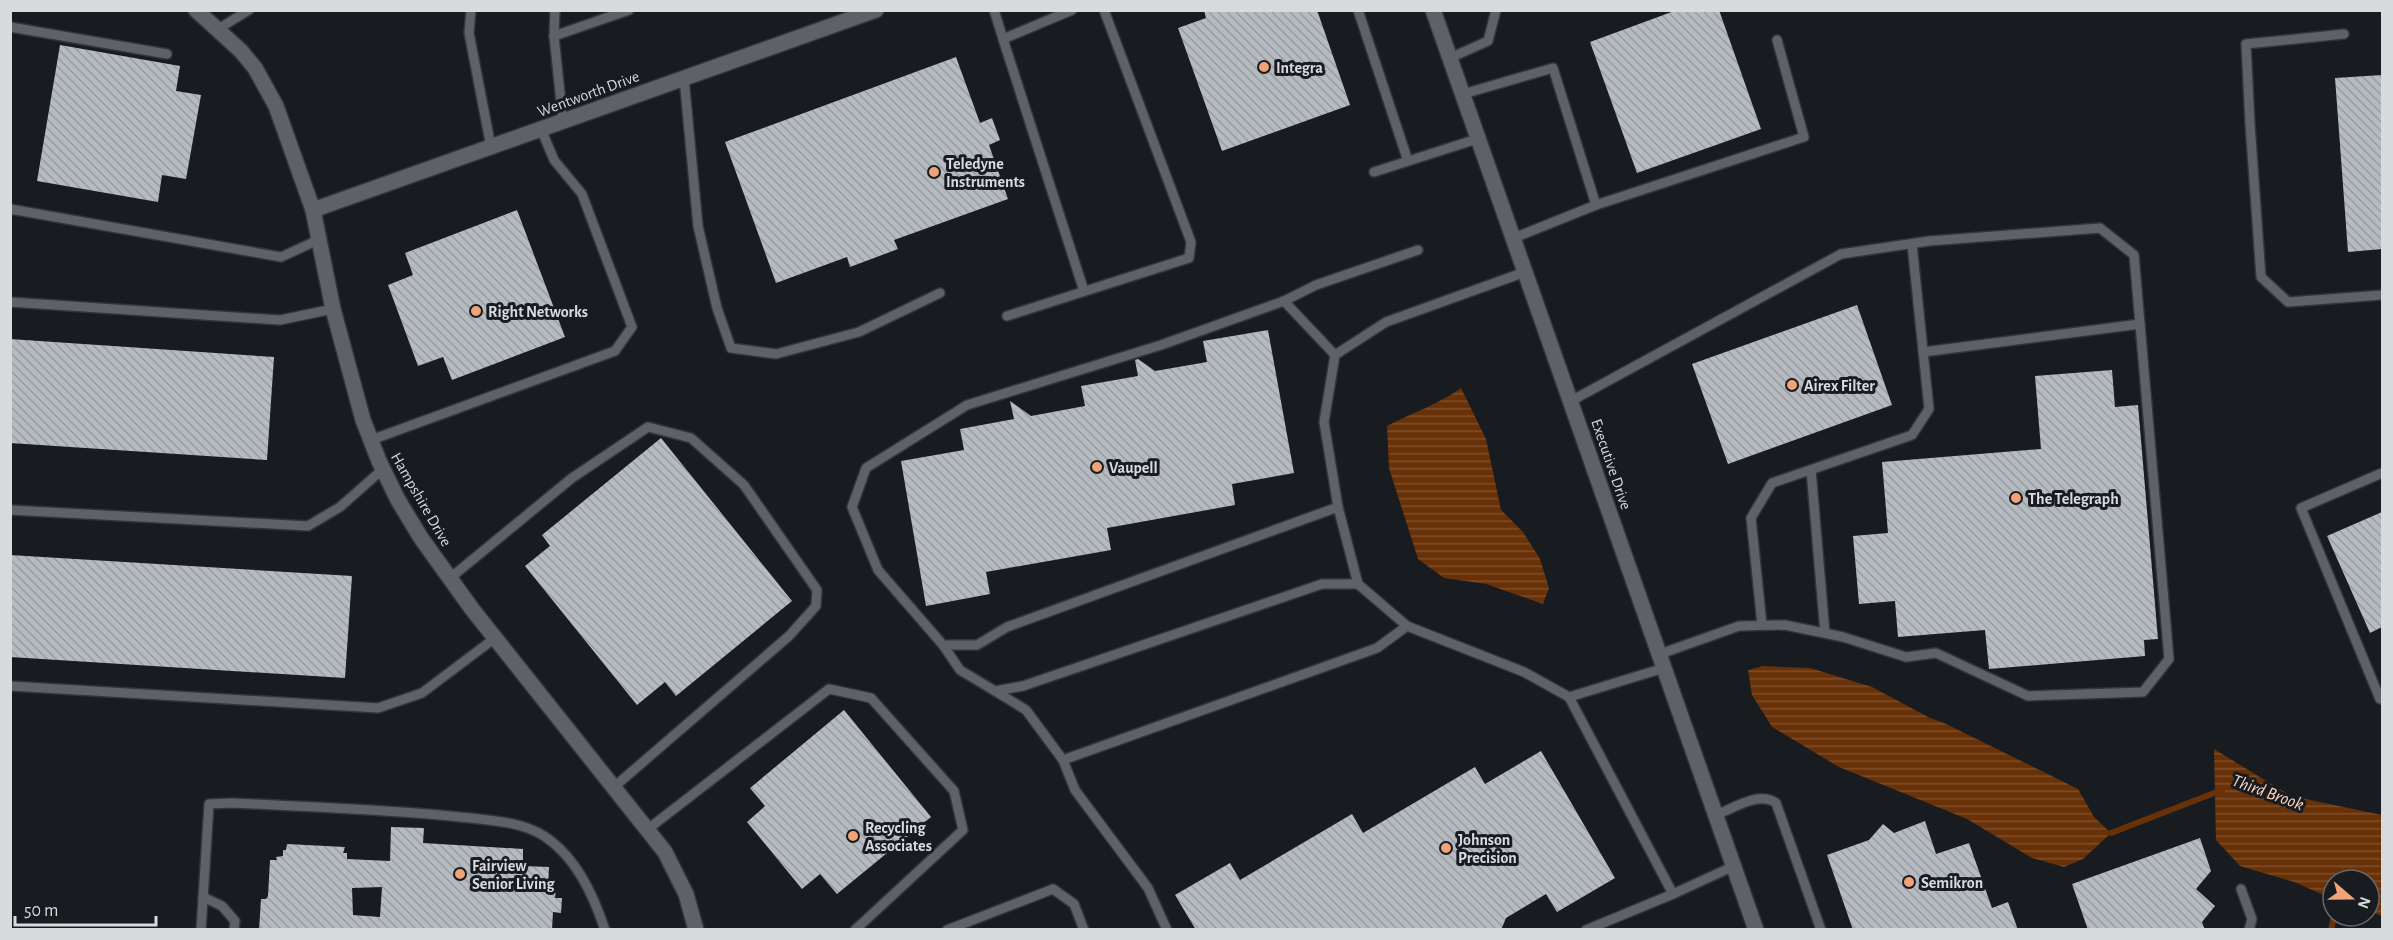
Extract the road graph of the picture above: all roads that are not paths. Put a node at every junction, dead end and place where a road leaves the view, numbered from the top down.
1 (196, 10) edge
2 (249, 10) edge
3 (471, 10) edge
4 (555, 10) edge
5 (629, 10) edge
6 (876, 10) edge
7 (994, 10) edge
8 (1072, 10) edge
9 (1104, 10) edge
10 (1358, 10) edge
11 (1433, 10) edge
12 (1496, 10) edge
13 (10, 27) edge
14 (218, 29) junction
15 (2344, 34) dead end
16 (554, 36) junction
17 (1003, 39) junction
18 (1777, 40) dead end
19 (167, 54) dead end
20 (1450, 58) junction
21 (684, 78) junction
22 (1463, 94) junction
23 (562, 122) junction
24 (542, 129) junction
25 (1480, 138) junction
26 (491, 147) junction
27 (1408, 161) junction
28 (1374, 172) dead end
29 (1596, 205) junction
30 (10, 209) edge
31 (313, 210) junction
32 (1514, 238) junction
33 (318, 240) junction
34 (1912, 244) junction
35 (1418, 250) dead end
36 (1526, 272) junction
37 (1084, 291) junction
38 (940, 293) dead end
39 (2382, 295) edge
40 (1284, 301) junction
41 (10, 302) edge
42 (333, 309) junction
43 (1007, 316) dead end
44 (2140, 324) junction
45 (1923, 352) junction
46 (1335, 355) junction
47 (1571, 401) junction
48 (371, 440) junction
49 (383, 469) junction
50 (1811, 470) junction
51 (2382, 473) edge
52 (1338, 507) junction
53 (10, 510) edge
54 (449, 579) junction
55 (1358, 584) junction
56 (1407, 626) junction
57 (1762, 626) junction
58 (1825, 633) junction
59 (495, 638) junction
60 (943, 645) junction
61 (1662, 661) junction
62 (10, 686) edge
63 (995, 691) junction
64 (1569, 697) junction
65 (2382, 698) edge
66 (1063, 760) junction
67 (614, 787) junction
68 (1716, 815) junction
69 (648, 830) junction
70 (1734, 866) junction
71 (2241, 889) dead end
72 (1672, 894) junction
73 (203, 897) junction
74 (201, 930) edge
75 (234, 930) edge
76 (605, 930) edge
77 (696, 930) edge
78 (855, 930) edge
79 (947, 930) edge
80 (1083, 930) edge
81 (1167, 930) edge
82 (1586, 930) edge
83 (1756, 930) edge
84 (1821, 930) edge
85 (2249, 930) edge

1 - 14 street, Hampshire Drive
2 - 14 lane
3 - 26 lane
4 - 16 lane
5 - 16 lane
6 - 21 street, Wentworth Drive
7 - 17 lane
8 - 17 lane
9 - 37 lane
10 - 27 lane
11 - 20 street, Executive Drive
12 - 20 lane
13 - 19 lane
14 - 31 street, Hampshire Drive
15 - 39 lane
16 - 23 lane
17 - 37 lane
18 - 29 lane
20 - 22 street, Executive Drive
21 - 23 street, Wentworth Drive
21 - 38 lane
22 - 25 street, Executive Drive
22 - 29 lane
23 - 24 street, Wentworth Drive
24 - 26 street, Wentworth Drive
24 - 48 lane
25 - 27 lane
25 - 32 street, Executive Drive
26 - 31 street, Wentworth Drive
27 - 28 lane
29 - 32 lane
30 - 33 lane
31 - 33 street, Hampshire Drive
32 - 36 street, Executive Drive
33 - 42 street, Hampshire Drive
34 - 44 lane
34 - 45 lane
34 - 47 lane
35 - 40 lane
36 - 46 lane
36 - 47 street, Executive Drive
37 - 43 lane
40 - 46 lane
40 - 60 lane
41 - 42 lane
42 - 48 street, Hampshire Drive
44 - 45 lane
44 - 58 lane
45 - 50 lane
46 - 52 lane
47 - 61 street, Executive Drive
48 - 49 street, Hampshire Drive
49 - 53 lane
49 - 54 street, Hampshire Drive
50 - 57 lane
50 - 58 lane
51 - 65 lane
52 - 55 lane
52 - 60 lane
54 - 59 street, Hampshire Drive
54 - 67 lane
55 - 56 lane
55 - 63 lane
56 - 64 lane
56 - 66 lane
57 - 58 lane
57 - 61 lane
59 - 62 lane
59 - 67 street, Hampshire Drive
60 - 63 lane
61 - 64 lane
61 - 68 street, Executive Drive
63 - 66 lane
64 - 72 lane
66 - 81 lane
67 - 69 street, Hampshire Drive
68 - 70 street, Executive Drive
68 - 84 lane
69 - 77 street, Hampshire Drive
69 - 78 lane
70 - 72 lane
70 - 83 street, Executive Drive
71 - 85 lane
72 - 82 lane
73 - 74 lane
73 - 75 lane
73 - 76 lane
79 - 80 lane

